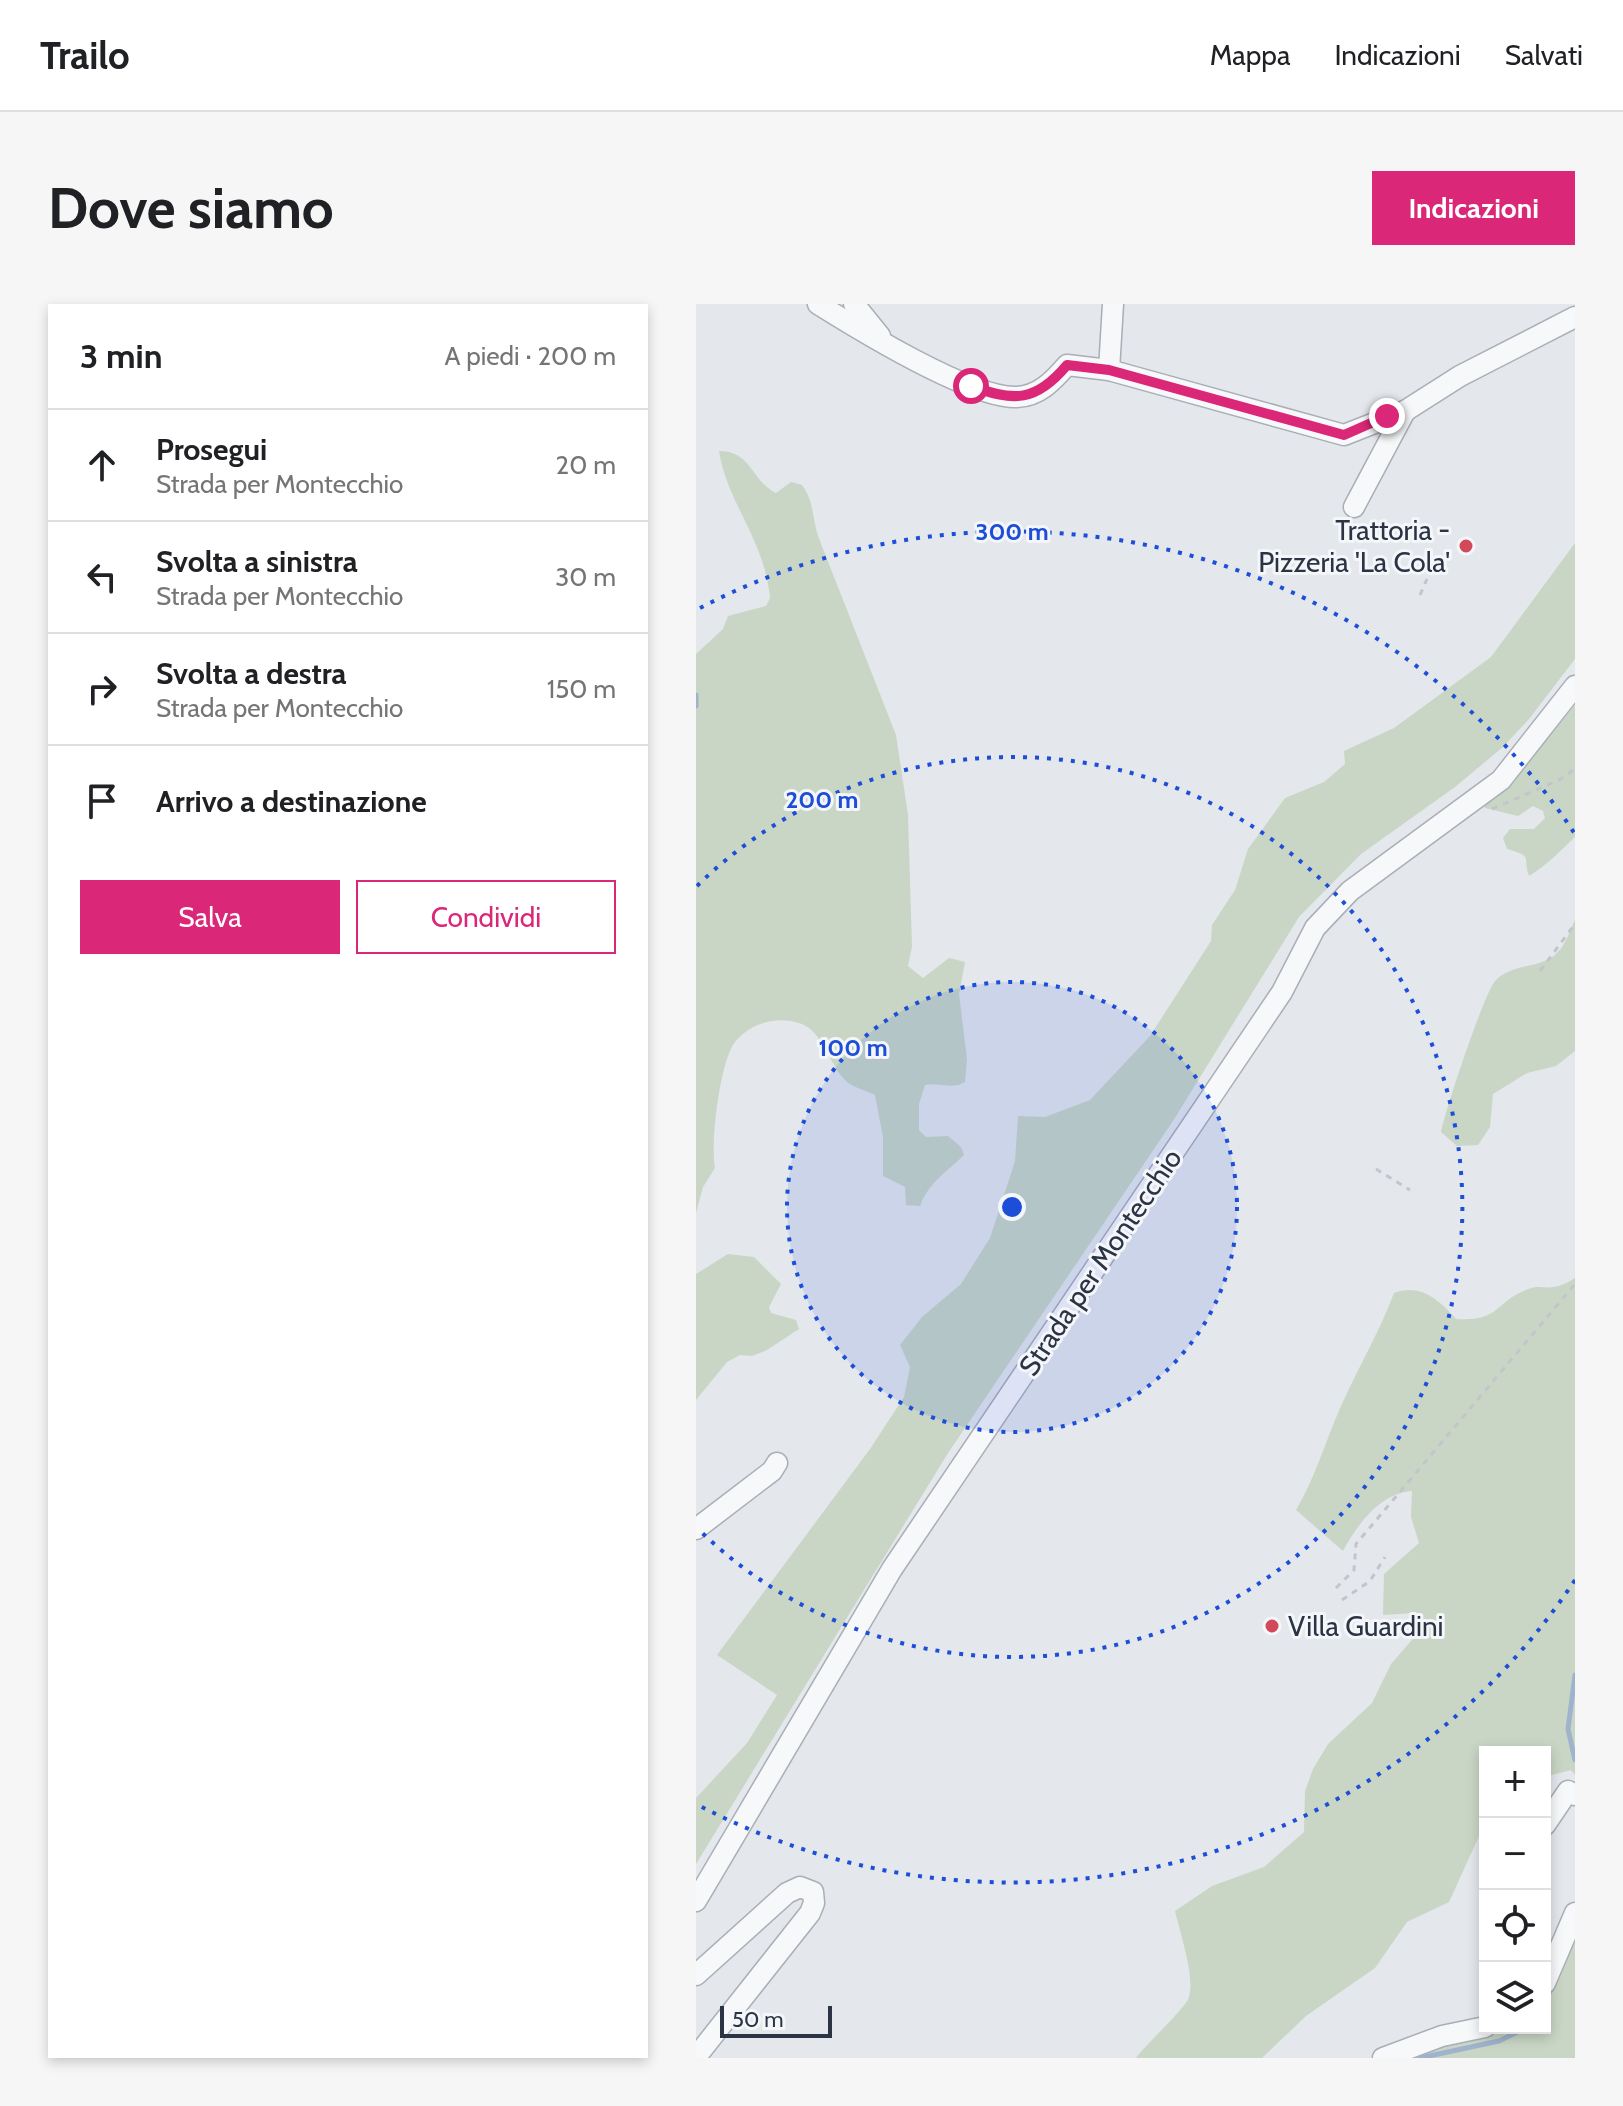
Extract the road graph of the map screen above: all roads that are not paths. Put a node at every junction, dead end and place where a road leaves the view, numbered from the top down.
1 (818, 304) edge
2 (854, 304) edge
3 (1113, 304) edge
4 (1575, 317) edge
5 (882, 340) junction
6 (1109, 370) junction
7 (1405, 411) junction
8 (1354, 507) dead end
9 (1575, 686) edge
10 (777, 1463) dead end
11 (696, 1529) edge
12 (1575, 1795) edge
13 (1550, 1818) edge
14 (696, 1901) edge
15 (1575, 1913) edge
16 (1551, 1969) edge
17 (696, 1975) edge
18 (1479, 2028) edge
19 (696, 2057) edge
20 (1383, 2058) edge

1 - 5 street
2 - 5 street
3 - 6 street
4 - 7 street
5 - 6 street
6 - 7 street
7 - 8 street
9 - 14 street, Strada per Montecchio
10 - 11 street
12 - 13 street
15 - 16 street
17 - 19 street
18 - 20 street

